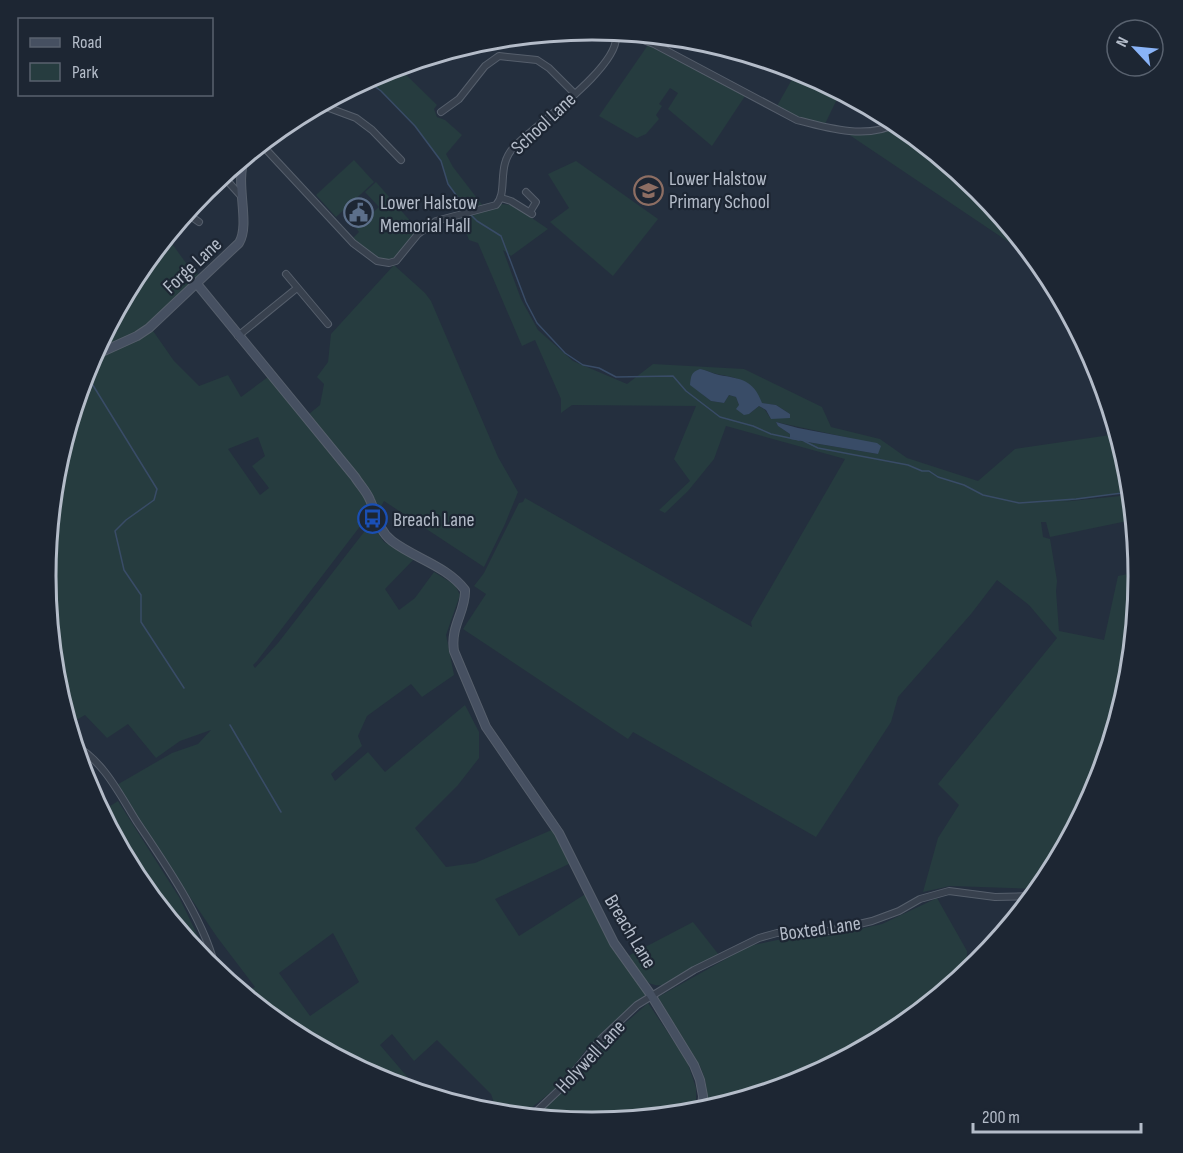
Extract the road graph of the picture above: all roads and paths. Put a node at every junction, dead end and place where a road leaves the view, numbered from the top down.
1 (616, 41) edge
2 (655, 44) edge
3 (575, 94) junction
4 (331, 109) edge
5 (441, 112) dead end
6 (883, 127) edge
7 (267, 150) edge
8 (401, 160) dead end
9 (243, 170) edge
10 (229, 182) edge
11 (526, 192) dead end
12 (241, 196) junction
13 (501, 198) junction
14 (193, 218) edge
15 (199, 222) dead end
16 (286, 274) dead end
17 (197, 284) junction
18 (297, 288) junction
19 (328, 324) dead end
20 (238, 336) junction
21 (106, 350) edge
22 (85, 751) edge
23 (1022, 896) edge
24 (210, 954) edge
25 (651, 995) junction
26 (703, 1100) edge
27 (539, 1109) edge

1 - 3 street, School Lane
2 - 6 street
3 - 5 street
3 - 13 street, School Lane
4 - 8 street
7 - 13 street
9 - 12 street, Forge Lane
10 - 12 street
11 - 13 street
12 - 17 street, Forge Lane
14 - 15 street
16 - 18 street
17 - 20 street, Breach Lane
17 - 21 street, Forge Lane
18 - 19 street
18 - 20 street
20 - 25 street, Breach Lane
22 - 24 street
23 - 25 street, Boxted Lane
25 - 26 street, Breach Lane
25 - 27 street, Holywell Lane

